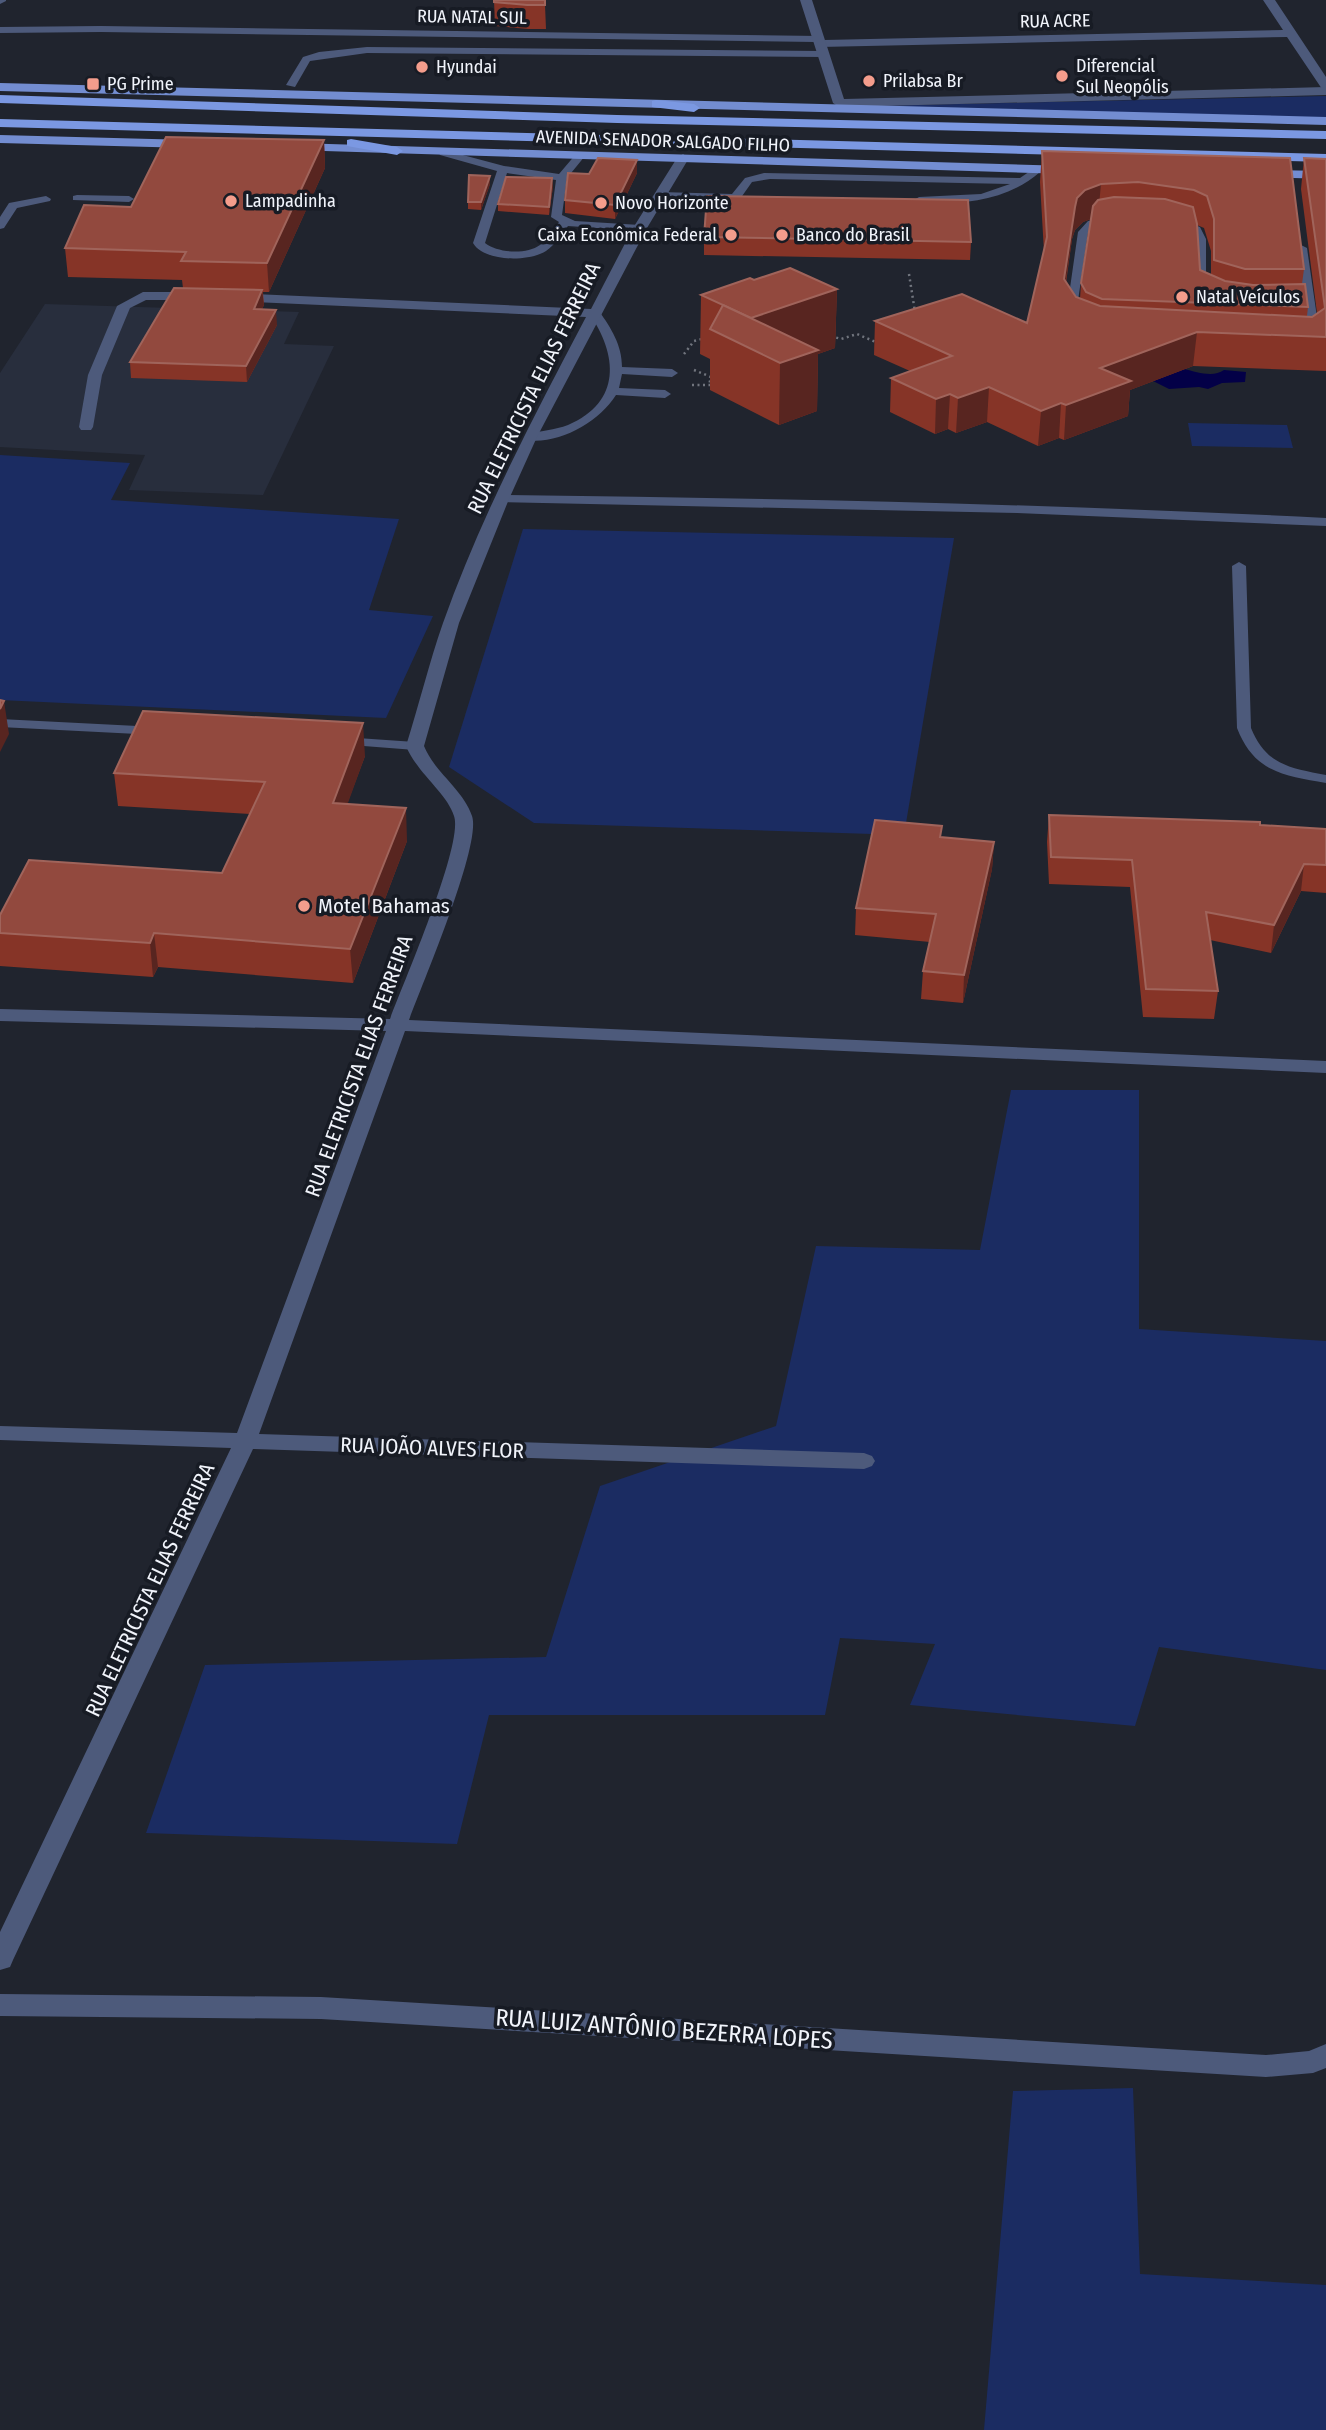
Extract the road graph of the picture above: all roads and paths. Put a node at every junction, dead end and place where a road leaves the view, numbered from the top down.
1 (806, 0) edge
2 (1269, 0) edge
3 (0, 30) edge
4 (1291, 33) junction
5 (821, 46) junction
6 (291, 85) dead end
7 (0, 87) edge
8 (1326, 89) edge
9 (0, 99) edge
10 (656, 104) junction
11 (1326, 121) edge
12 (0, 123) edge
13 (825, 123) junction
14 (249, 129) junction
15 (1326, 135) edge
16 (0, 139) edge
17 (198, 144) edge
18 (278, 147) edge
19 (397, 151) junction
20 (444, 152) junction
21 (1203, 155) junction
22 (580, 156) junction
23 (683, 158) junction
24 (1326, 158) edge
25 (1080, 167) joint
26 (503, 169) junction
27 (1036, 170) junction
28 (1250, 174) edge
29 (1326, 175) edge
30 (562, 178) junction
31 (1024, 181) junction
32 (660, 195) junction
33 (736, 197) junction
34 (749, 197) edge
35 (77, 198) dead end
36 (46, 199) dead end
37 (129, 199) dead end
38 (909, 200) edge
39 (0, 204) edge
40 (13, 205) junction
41 (1129, 220) edge
42 (565, 222) junction
43 (1169, 223) edge
44 (0, 226) edge
45 (640, 228) junction
46 (1300, 241) edge
47 (909, 274) dead end
48 (1209, 302) edge
49 (1295, 308) edge
50 (1309, 308) junction
51 (595, 313) junction
52 (915, 319) edge
53 (1078, 326) edge
54 (821, 333) dead end
55 (716, 335) edge
56 (887, 341) edge
57 (1307, 344) edge
58 (618, 370) junction
59 (672, 373) dead end
60 (683, 385) dead end
61 (709, 385) junction
62 (723, 385) edge
63 (613, 391) junction
64 (665, 394) dead end
65 (86, 427) dead end
66 (530, 437) junction
67 (501, 499) junction
68 (1326, 522) edge
69 (1239, 566) dead end
70 (0, 723) edge
71 (166, 732) edge
72 (332, 741) edge
73 (415, 746) junction
74 (1326, 779) edge
75 (0, 1015) edge
76 (399, 1025) junction
77 (1326, 1067) edge
78 (0, 1433) edge
79 (245, 1442) junction
80 (864, 1461) dead end
81 (0, 1960) edge
82 (0, 2005) edge
83 (1326, 2055) edge

1 - 5 street
2 - 4 street
3 - 5 street, RUA NATAL SUL
4 - 5 street, RUA ACRE
4 - 8 street
5 - 6 lane
5 - 8 street
7 - 10 main road, AVENIDA SENADOR SALGADO FILHO
9 - 13 highway, AVENIDA SENADOR SALGADO FILHO
10 - 11 main road, AVENIDA SENADOR SALGADO FILHO
10 - 13 highway
12 - 14 highway, AVENIDA SENADOR SALGADO FILHO
13 - 15 highway, AVENIDA SENADOR SALGADO FILHO
14 - 19 highway
14 - 21 highway, AVENIDA SENADOR SALGADO FILHO
16 - 17 main road
18 - 19 main road, AVENIDA SENADOR SALGADO FILHO
19 - 20 main road, AVENIDA SENADOR SALGADO FILHO
20 - 22 main road, AVENIDA SENADOR SALGADO FILHO
20 - 26 lane
21 - 24 highway, AVENIDA SENADOR SALGADO FILHO
21 - 25 highway
22 - 23 main road, AVENIDA SENADOR SALGADO FILHO
22 - 30 lane
23 - 27 main road, AVENIDA SENADOR SALGADO FILHO
23 - 32 street, RUA ELETRICISTA ELIAS FERREIRA
25 - 27 main road, AVENIDA SENADOR SALGADO FILHO
26 - 30 lane
26 - 42 lane
27 - 31 lane
28 - 29 main road
30 - 42 lane
31 - 33 lane
31 - 38 lane
32 - 33 lane
32 - 45 street, RUA ELETRICISTA ELIAS FERREIRA
33 - 34 lane
35 - 37 lane
36 - 40 lane
39 - 40 lane
40 - 44 lane
41 - 53 lane
42 - 45 lane
43 - 48 lane
45 - 51 street, RUA ELETRICISTA ELIAS FERREIRA
46 - 50 lane
47 - 52 path
49 - 50 lane
50 - 57 lane
51 - 58 lane
51 - 65 street
51 - 66 street, RUA ELETRICISTA ELIAS FERREIRA
54 - 56 path
55 - 61 path
58 - 59 lane
58 - 63 lane
60 - 61 path
61 - 62 path
63 - 64 lane
63 - 66 lane
66 - 67 street, RUA ELETRICISTA ELIAS FERREIRA
67 - 68 lane
67 - 73 street, RUA ELETRICISTA ELIAS FERREIRA
69 - 74 lane
70 - 71 lane
72 - 73 lane
73 - 76 street, RUA ELETRICISTA ELIAS FERREIRA
75 - 76 street
76 - 77 street
76 - 79 street, RUA ELETRICISTA ELIAS FERREIRA
78 - 79 street, RUA JOÃO ALVES FLOR
79 - 80 street, RUA JOÃO ALVES FLOR
79 - 81 street, RUA ELETRICISTA ELIAS FERREIRA
82 - 83 street, RUA LUIZ ANTÔNIO BEZERRA LOPES

